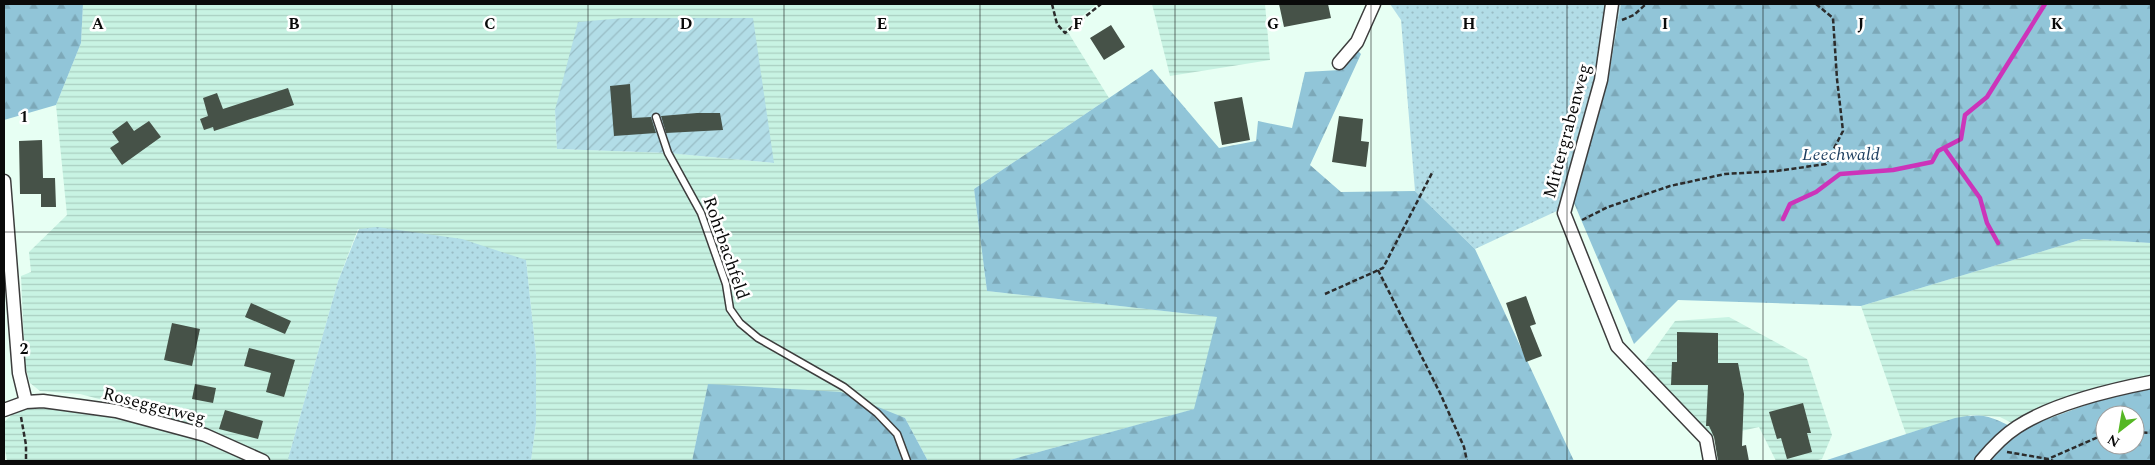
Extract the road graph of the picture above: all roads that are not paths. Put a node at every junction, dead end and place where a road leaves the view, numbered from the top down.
1 (1374, 4) edge
2 (1612, 4) edge
3 (1339, 64) dead end
4 (656, 116) dead end
5 (4, 181) edge
6 (2151, 382) edge
7 (22, 403) junction
8 (4, 410) edge
9 (263, 461) edge
10 (907, 461) edge
11 (1710, 461) edge
12 (1981, 461) edge

1 - 3 street
2 - 11 street, Mittergrabenweg
4 - 10 lane, Rohrbachfeld
5 - 7 street
6 - 12 street
7 - 8 street, Roseggerweg
7 - 9 street, Roseggerweg

